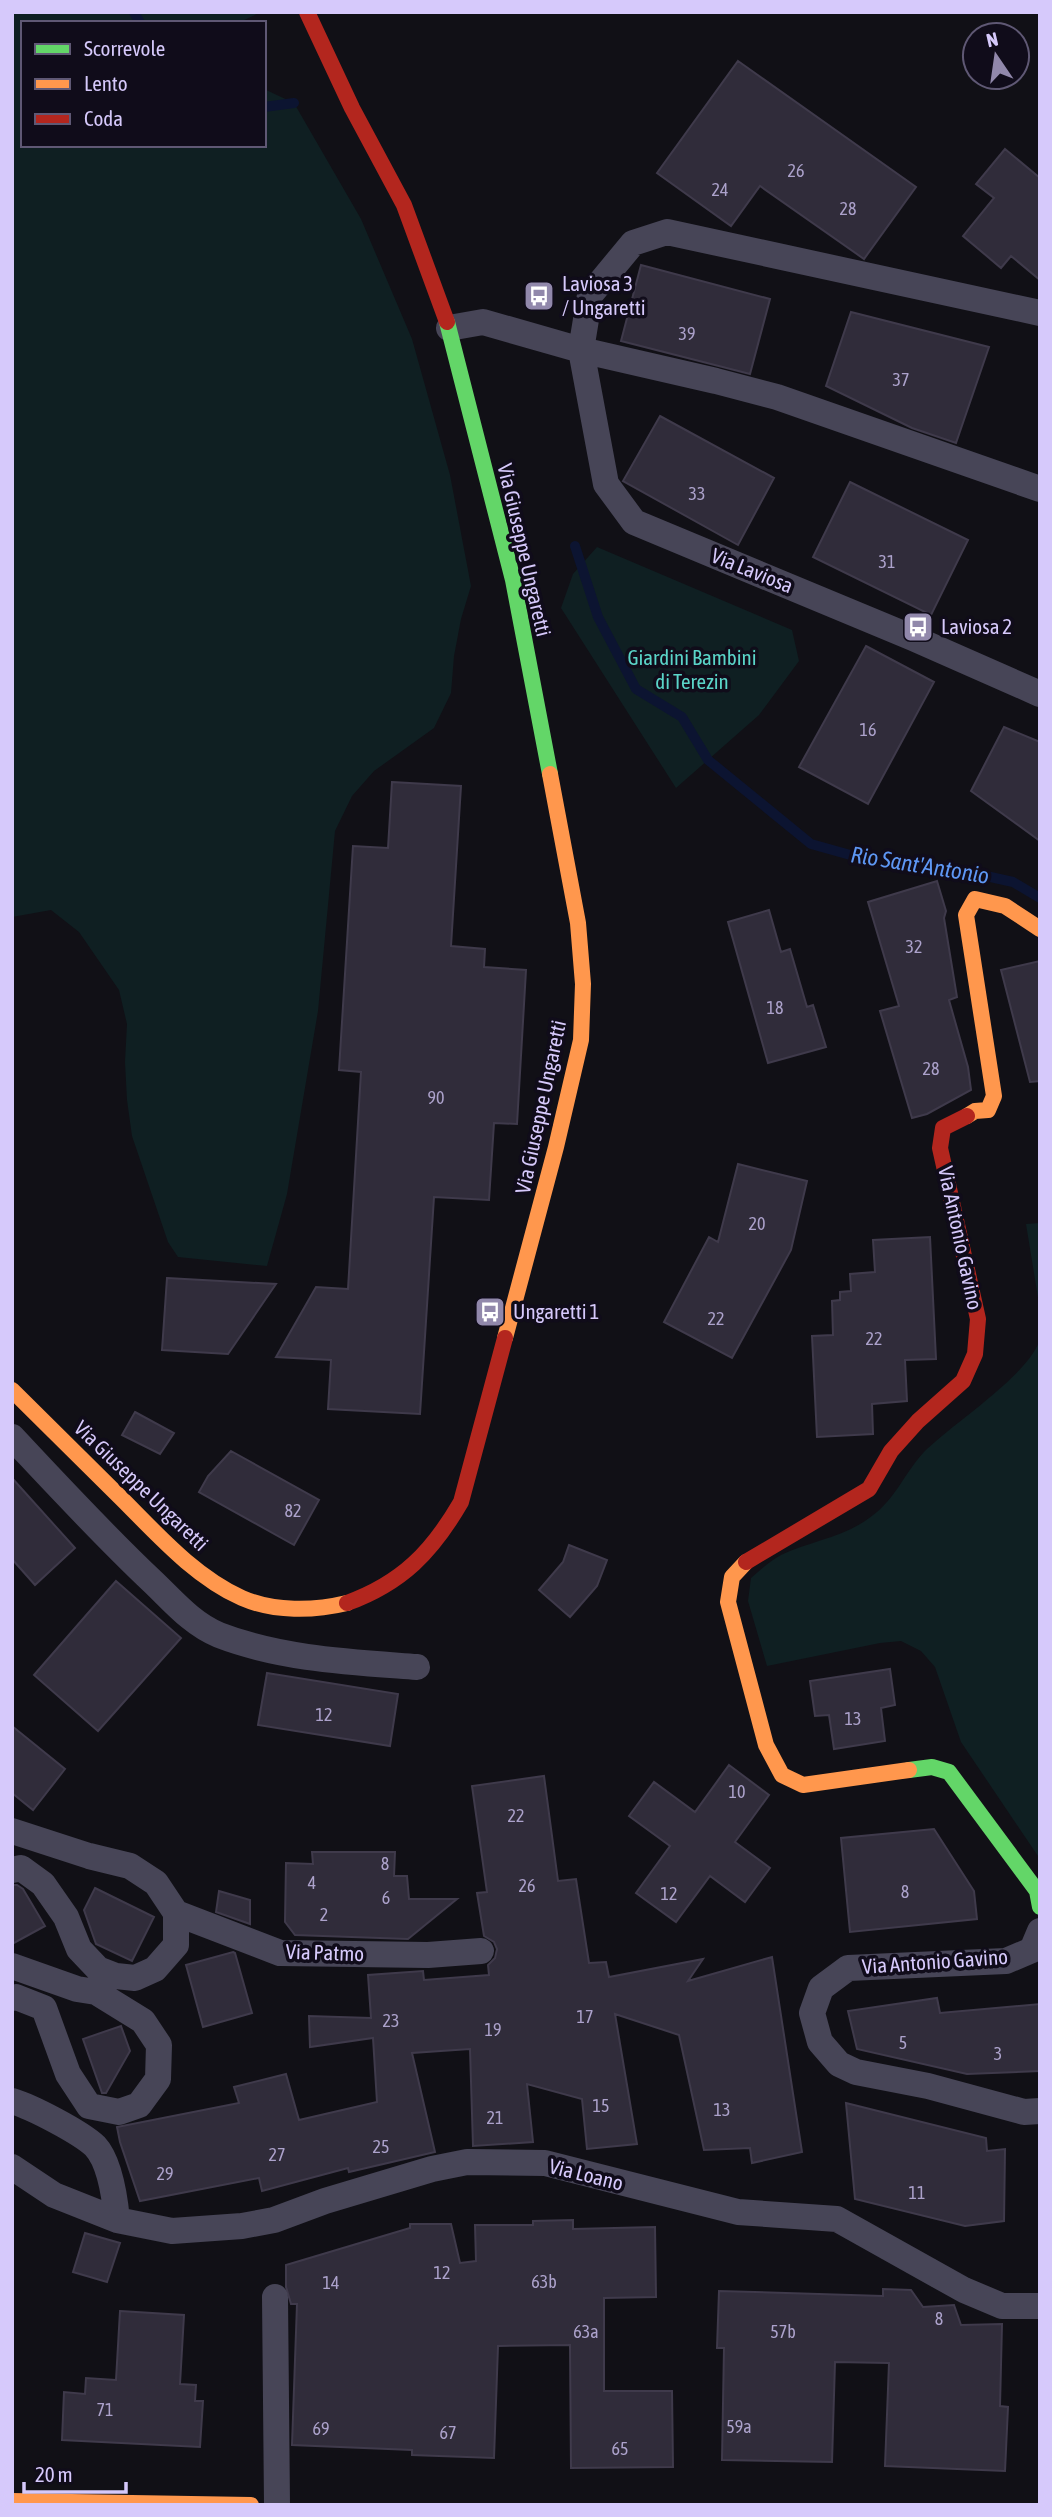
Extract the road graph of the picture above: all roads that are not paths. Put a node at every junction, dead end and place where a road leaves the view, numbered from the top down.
1 (307, 12) edge
2 (1040, 313) edge
3 (449, 328) junction
4 (581, 350) junction
5 (1040, 489) edge
6 (1040, 694) edge
7 (1040, 929) edge
8 (12, 1390) edge
9 (12, 1437) edge
10 (417, 1667) dead end
11 (12, 1831) edge
12 (12, 1870) edge
13 (1040, 1907) edge
14 (176, 1913) junction
15 (1040, 1931) edge
16 (481, 1951) dead end
17 (12, 1966) edge
18 (12, 1998) edge
19 (12, 2101) edge
20 (1040, 2111) edge
21 (12, 2167) edge
22 (117, 2220) junction
23 (275, 2297) dead end
24 (1040, 2306) edge
25 (12, 2501) edge
26 (251, 2505) edge
27 (277, 2505) edge

1 - 3 street, Via Giuseppe Ungaretti
2 - 4 street, Via Laviosa
3 - 4 street
3 - 8 street, Via Giuseppe Ungaretti
4 - 5 street
4 - 6 street, Via Laviosa
7 - 13 street, Via Antonio Gavino
9 - 10 street
11 - 14 street
12 - 14 street
14 - 16 street, Via Patmo
15 - 20 street, Via Antonio Gavino
17 - 18 street
19 - 22 street
21 - 22 street, Via Loano
22 - 24 street, Via Loano
23 - 27 street
25 - 26 street

